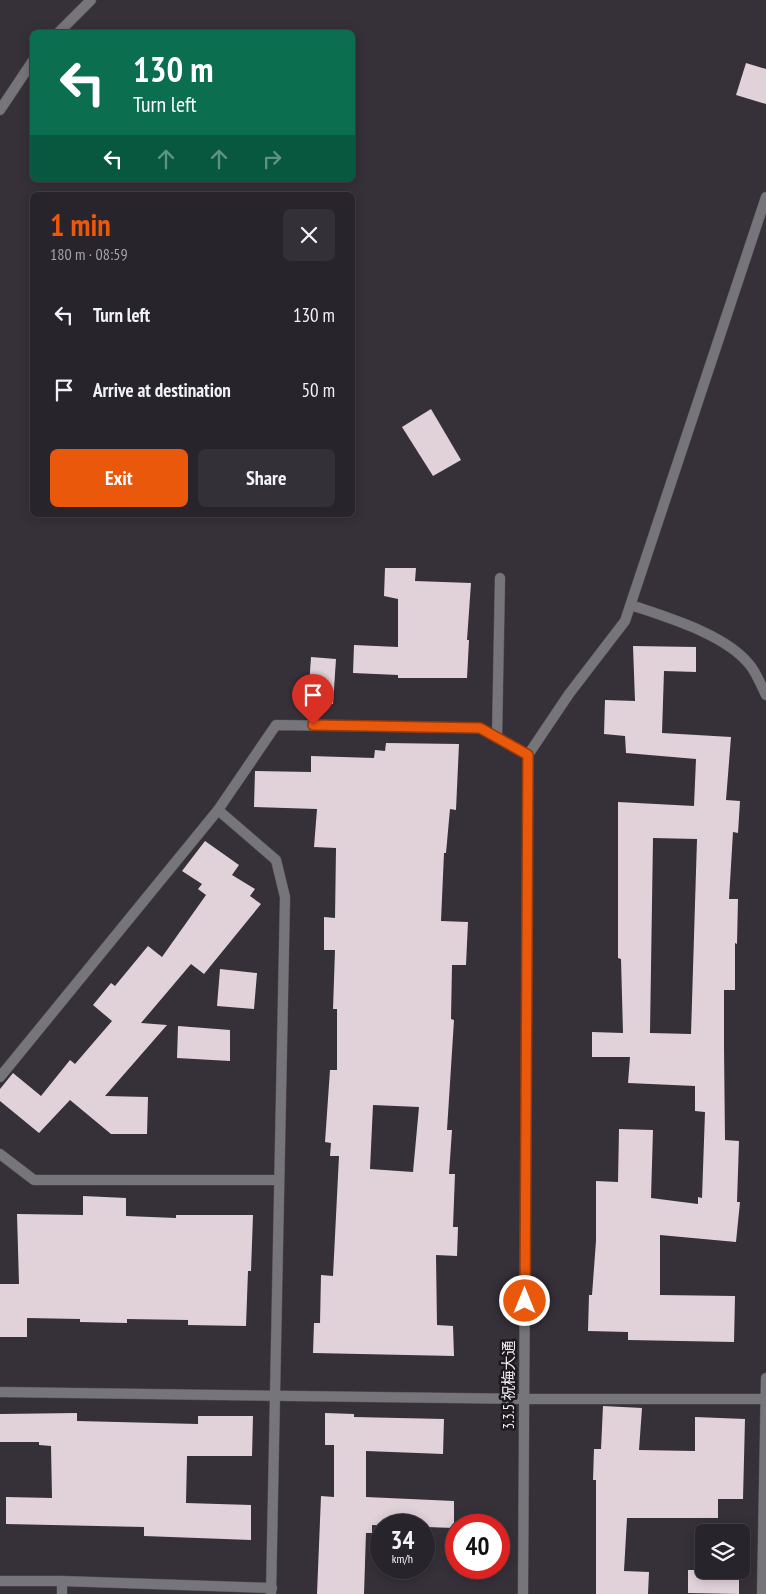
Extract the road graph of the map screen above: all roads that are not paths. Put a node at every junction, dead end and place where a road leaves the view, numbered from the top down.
1 (91, 0) edge
2 (61, 30) edge
3 (30, 65) edge
4 (0, 110) edge
5 (766, 197) edge
6 (500, 578) dead end
7 (631, 605) junction
8 (766, 695) edge
9 (497, 738) junction
10 (528, 755) junction
11 (218, 810) junction
12 (0, 1077) edge
13 (0, 1154) edge
14 (280, 1180) junction
15 (766, 1378) edge
16 (0, 1392) edge
17 (275, 1395) junction
18 (524, 1398) junction
19 (766, 1399) edge
20 (0, 1581) edge
21 (62, 1581) junction
22 (272, 1591) edge
23 (62, 1594) edge
24 (523, 1594) edge
25 (762, 1594) edge

1 - 2 street
3 - 4 street
5 - 7 street
6 - 9 street
7 - 8 street
7 - 10 street
9 - 10 street
9 - 11 street
10 - 18 street, 3.3.5 祝梅大通
11 - 12 street
11 - 14 street
13 - 14 street
14 - 17 street
15 - 19 street
16 - 17 street
17 - 18 street
17 - 22 street
18 - 19 street
18 - 24 street, 3.3.5 祝梅大通
19 - 25 street
20 - 21 street
21 - 22 street
21 - 23 street

